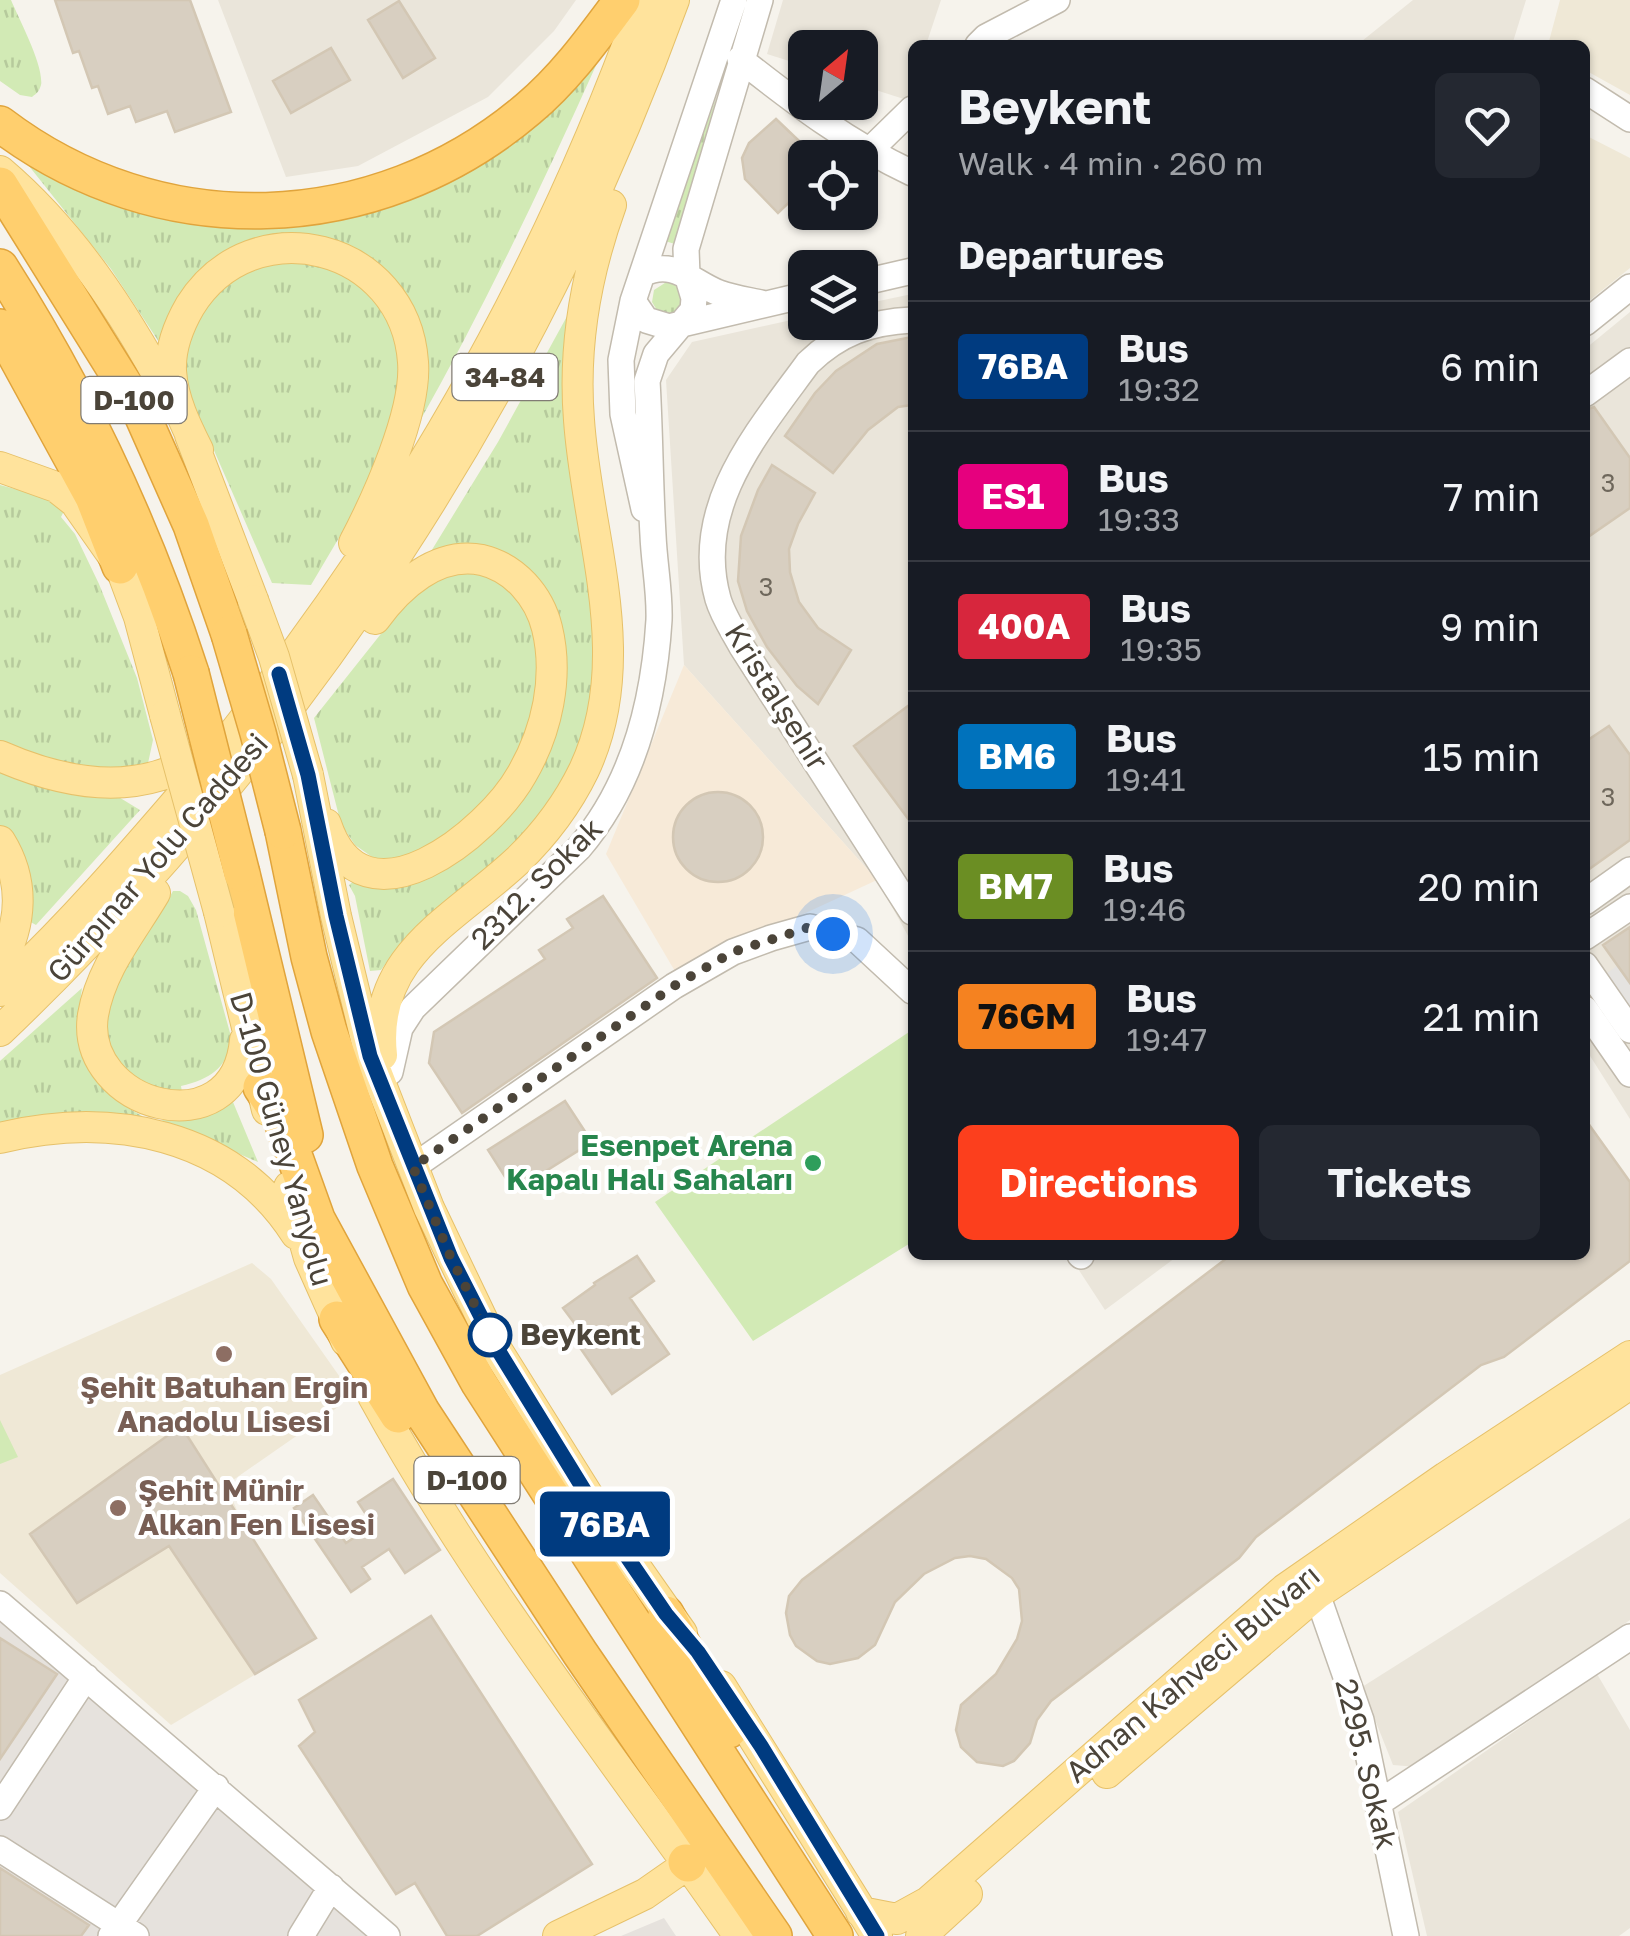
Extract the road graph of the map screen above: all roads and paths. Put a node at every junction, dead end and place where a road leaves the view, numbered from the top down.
1 (622, 0) edge
2 (644, 0) edge
3 (674, 0) edge
4 (734, 0) edge
5 (760, 0) edge
6 (1057, 0) edge
7 (983, 40) edge
8 (656, 51) junction
9 (740, 59) junction
10 (1590, 93) edge
11 (908, 113) edge
12 (1630, 119) edge
13 (0, 124) edge
14 (849, 140) edge
15 (878, 142) edge
16 (878, 157) edge
17 (908, 170) edge
18 (0, 171) edge
19 (0, 186) edge
20 (0, 267) edge
21 (908, 272) edge
22 (642, 274) junction
23 (686, 274) junction
24 (878, 278) edge
25 (1630, 287) edge
26 (788, 299) edge
27 (633, 302) junction
28 (766, 304) junction
29 (1590, 320) edge
30 (908, 321) edge
31 (0, 327) edge
32 (679, 327) junction
33 (1630, 360) edge
34 (1590, 390) edge
35 (198, 450) junction
36 (0, 467) edge
37 (653, 533) junction
38 (120, 566) junction
39 (318, 623) junction
40 (310, 679) junction
41 (236, 730) junction
42 (0, 756) edge
43 (308, 775) junction
44 (0, 841) edge
45 (177, 846) junction
46 (1630, 870) edge
47 (1590, 898) edge
48 (908, 906) edge
49 (1630, 907) edge
50 (1590, 934) edge
51 (0, 964) edge
52 (1590, 974) edge
53 (908, 987) edge
54 (0, 991) edge
55 (243, 1012) junction
56 (1590, 1013) edge
57 (0, 1031) edge
58 (1624, 1039) edge
59 (1630, 1074) edge
60 (260, 1087) junction
61 (387, 1098) junction
62 (0, 1138) edge
63 (413, 1167) junction
64 (310, 1258) junction
65 (350, 1311) junction
66 (1630, 1356) edge
67 (1630, 1384) edge
68 (1311, 1584) junction
69 (0, 1604) edge
70 (666, 1614) joint
71 (1630, 1637) edge
72 (86, 1676) junction
73 (216, 1787) junction
74 (1378, 1804) junction
75 (0, 1806) edge
76 (0, 1849) edge
77 (681, 1867) junction
78 (331, 1887) junction
79 (864, 1928) edge
80 (122, 1932) edge
81 (301, 1936) edge
82 (387, 1936) edge
83 (537, 1936) edge
84 (558, 1936) edge
85 (738, 1936) edge
86 (774, 1936) edge
87 (835, 1936) edge
88 (921, 1936) edge
89 (1406, 1936) edge

1 - 13 highway
2 - 39 main road, 34-84
3 - 8 main road, 34-84
4 - 22 street, 2312. Sokak
5 - 9 street, 2312. Sokak
6 - 7 street
8 - 40 main road, 34-84
8 - 61 main road
9 - 14 street
9 - 23 street, 2312. Sokak
10 - 12 street
11 - 15 street
16 - 17 street
18 - 35 main road
19 - 87 highway, D-100, bridge
20 - 65 highway, D-100, bridge
21 - 24 street
22 - 23 street
22 - 27 street, 2312. Sokak
23 - 28 street
23 - 32 street, 2312. Sokak
25 - 29 street
26 - 28 street
27 - 32 street
27 - 37 street, 2312. Sokak
28 - 32 street
30 - 48 street, Kristalşehir
31 - 38 highway
32 - 37 street, 2312. Sokak
33 - 34 street
35 - 39 main road
35 - 43 main road, bridge
36 - 38 main road, D-100 Güney Yanyolu
37 - 61 street, 2312. Sokak
38 - 55 main road, D-100 Güney Yanyolu, bridge
39 - 41 main road, 34-84
40 - 43 main road
40 - 45 main road, Gürpınar Yolu Caddesi / 34-84
41 - 42 main road
41 - 54 main road, Gürpınar Yolu Caddesi
43 - 61 main road
44 - 51 main road
45 - 55 main road
45 - 57 main road, Gürpınar Yolu Caddesi
46 - 47 street
49 - 50 street
52 - 58 street
53 - 63 street
55 - 60 main road, D-100 Güney Yanyolu
56 - 58 street
58 - 59 street
60 - 64 main road, D-100 Güney Yanyolu
60 - 65 highway
61 - 63 main road
62 - 64 main road
63 - 70 main road
64 - 65 main road, D-100 Güney Yanyolu
65 - 77 main road, D-100 Güney Yanyolu
65 - 86 highway, D-100
66 - 68 main road, Adnan Kahveci Bulvarı
67 - 68 main road, Adnan Kahveci Bulvarı
68 - 74 street, 2295. Sokak
68 - 79 main road, Adnan Kahveci Bulvarı
68 - 88 main road, Adnan Kahveci Bulvarı
69 - 72 street
70 - 79 highway
71 - 74 street
72 - 73 street
72 - 75 street
73 - 78 street
73 - 80 street
74 - 89 street, 2295. Sokak
76 - 80 street
77 - 83 main road
77 - 84 main road
77 - 85 main road, D-100 Güney Yanyolu
78 - 81 street
78 - 82 street

